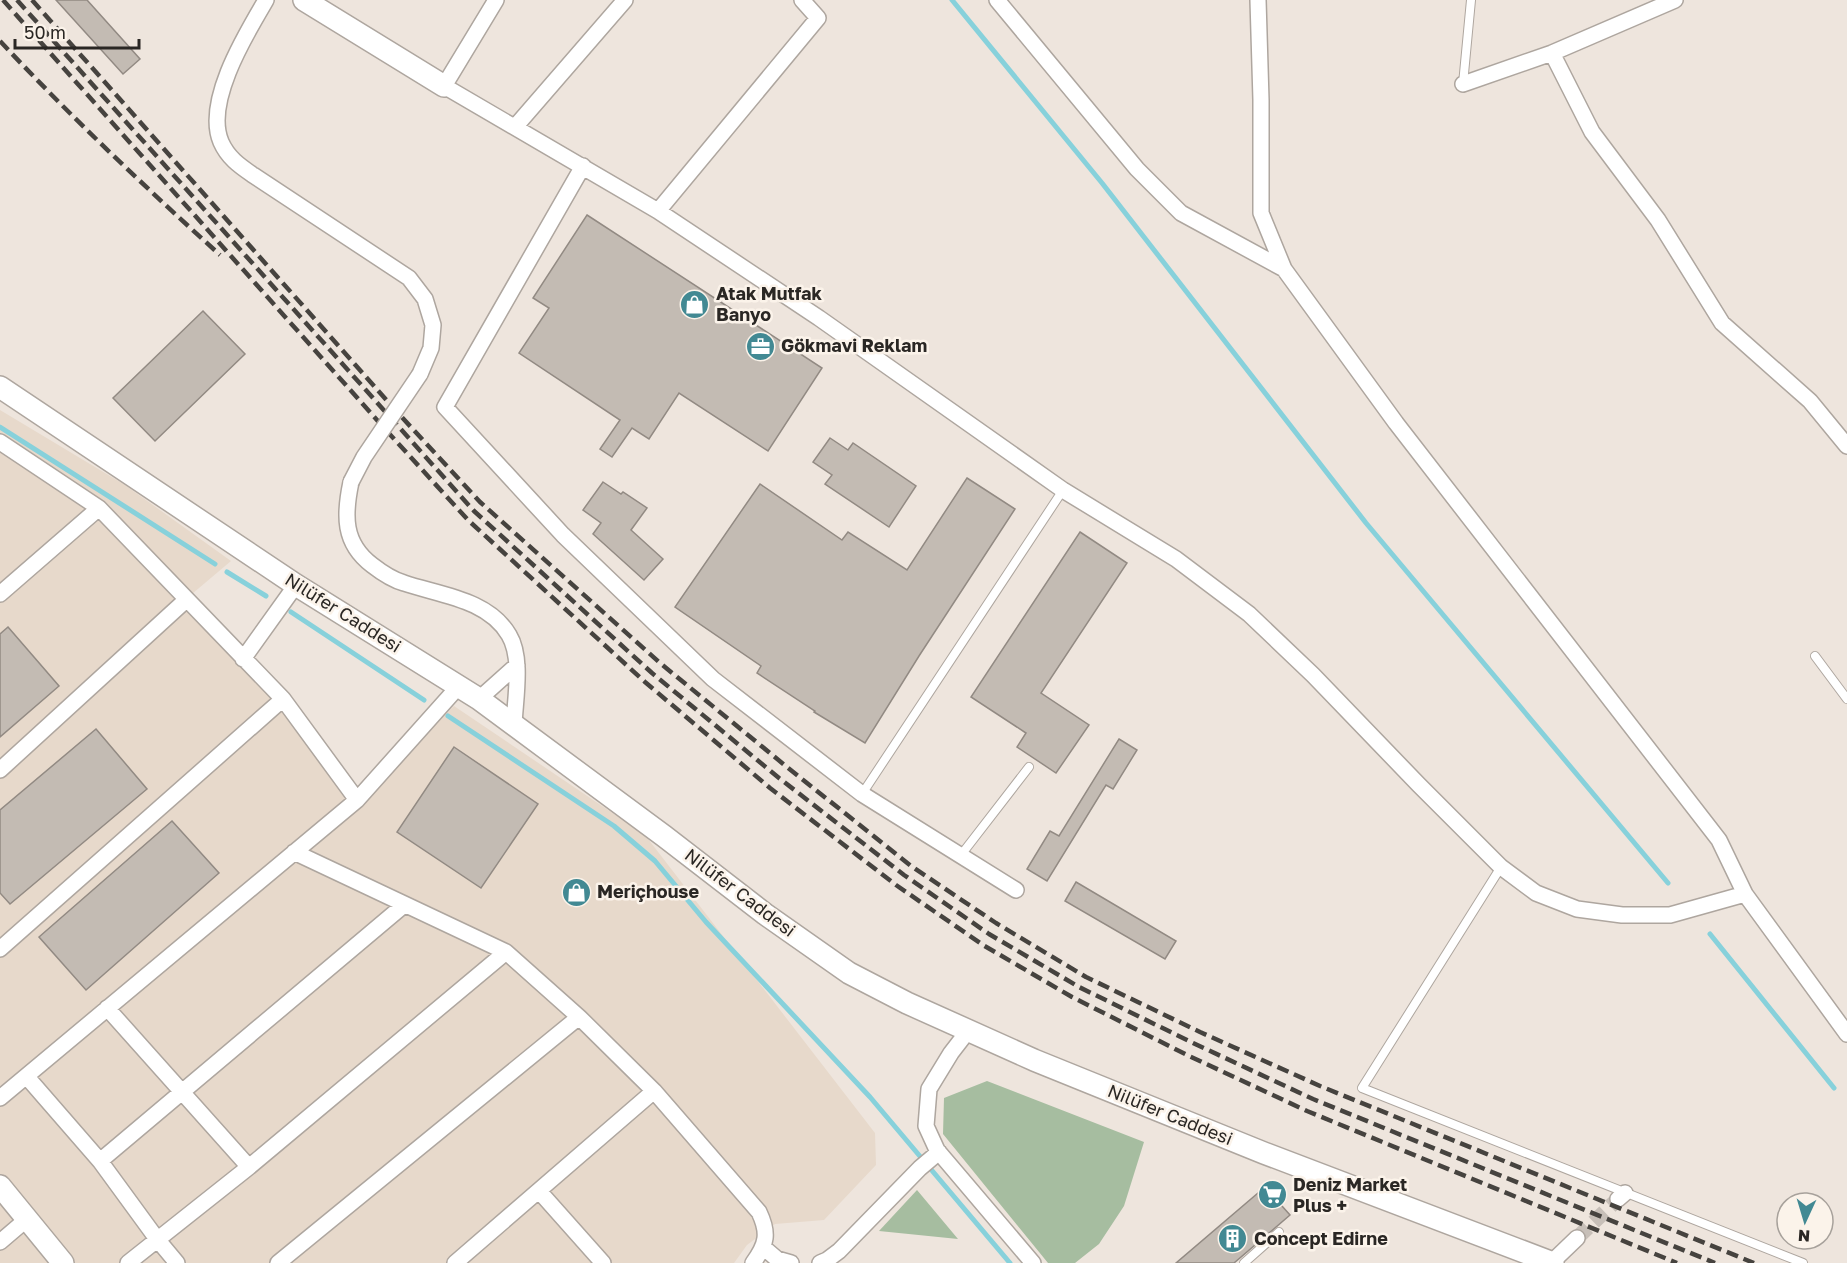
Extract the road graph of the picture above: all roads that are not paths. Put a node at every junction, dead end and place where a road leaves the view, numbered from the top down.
1 (266, 0) edge
2 (304, 0) edge
3 (496, 0) edge
4 (625, 0) edge
5 (802, 0) edge
6 (997, 0) edge
7 (1258, 0) edge
8 (1471, 0) edge
9 (1675, 0) edge
10 (1552, 53) junction
11 (1463, 84) joint
12 (444, 86) junction
13 (515, 127) junction
14 (583, 166) junction
15 (658, 211) junction
16 (1284, 269) junction
17 (0, 387) edge
18 (0, 442) edge
19 (1847, 446) edge
20 (1063, 490) junction
21 (99, 508) junction
22 (296, 585) junction
23 (0, 594) edge
24 (186, 600) junction
25 (1815, 656) dead end
26 (243, 659) junction
27 (517, 665) junction
28 (458, 687) junction
29 (284, 699) junction
30 (479, 699) junction
31 (1847, 699) edge
32 (514, 725) junction
33 (1029, 766) dead end
34 (0, 770) edge
35 (862, 795) junction
36 (357, 800) junction
37 (294, 852) junction
38 (961, 855) junction
39 (1501, 867) junction
40 (1017, 890) dead end
41 (1745, 894) junction
42 (404, 905) junction
43 (0, 949) edge
44 (506, 951) junction
45 (107, 1008) junction
46 (579, 1017) junction
47 (968, 1031) junction
48 (1847, 1034) edge
49 (27, 1077) junction
50 (654, 1091) junction
51 (183, 1092) junction
52 (0, 1098) edge
53 (939, 1152) junction
54 (100, 1161) junction
55 (249, 1167) junction
56 (0, 1186) edge
57 (539, 1191) junction
58 (27, 1219) junction
59 (1279, 1232) dead end
60 (1577, 1238) tunnel mouth
61 (157, 1239) junction
62 (0, 1242) edge
63 (763, 1247) junction
64 (465, 1260) edge
65 (63, 1263) edge
66 (128, 1263) edge
67 (177, 1263) edge
68 (278, 1263) edge
69 (603, 1263) edge
70 (753, 1263) edge
71 (791, 1263) edge
72 (820, 1263) edge
73 (1033, 1263) edge
74 (1244, 1263) edge
75 (1552, 1263) edge
76 (1803, 1263) edge

1 - 27 street, bridge
2 - 12 main road
3 - 12 street
4 - 13 street
5 - 15 street
6 - 16 street
7 - 16 street
8 - 11 lane
9 - 10 street
10 - 11 street
10 - 19 street
12 - 13 street
13 - 14 street
14 - 15 street
14 - 35 street
15 - 20 street
16 - 41 street
17 - 22 main road, Nilüfer Caddesi
18 - 21 street
20 - 35 lane
20 - 39 street
21 - 23 street
21 - 24 street
22 - 26 street
22 - 28 main road, Nilüfer Caddesi
24 - 26 street
24 - 34 street
25 - 31 lane
26 - 29 street
27 - 30 street
27 - 32 street
28 - 30 main road, Nilüfer Caddesi
28 - 36 street
29 - 36 street
29 - 43 street
30 - 32 main road, Nilüfer Caddesi
32 - 47 main road, Nilüfer Caddesi
33 - 38 lane
35 - 38 street
36 - 37 street
37 - 42 street
37 - 45 street
38 - 40 street
39 - 41 street
39 - 76 lane
41 - 48 street
42 - 44 street
42 - 51 street
44 - 46 street
44 - 55 street
45 - 49 street
45 - 51 street
46 - 50 street
46 - 68 street
47 - 53 street
47 - 75 main road, Nilüfer Caddesi
49 - 52 street
49 - 54 street
50 - 57 street
50 - 63 street
51 - 54 street
51 - 55 street
53 - 72 street
53 - 73 street
54 - 61 street
55 - 61 street
56 - 58 main road
57 - 64 street
57 - 69 street
58 - 62 street
58 - 65 main road
59 - 74 lane
60 - 75 street
61 - 66 street
61 - 67 street
63 - 70 street
63 - 71 street

